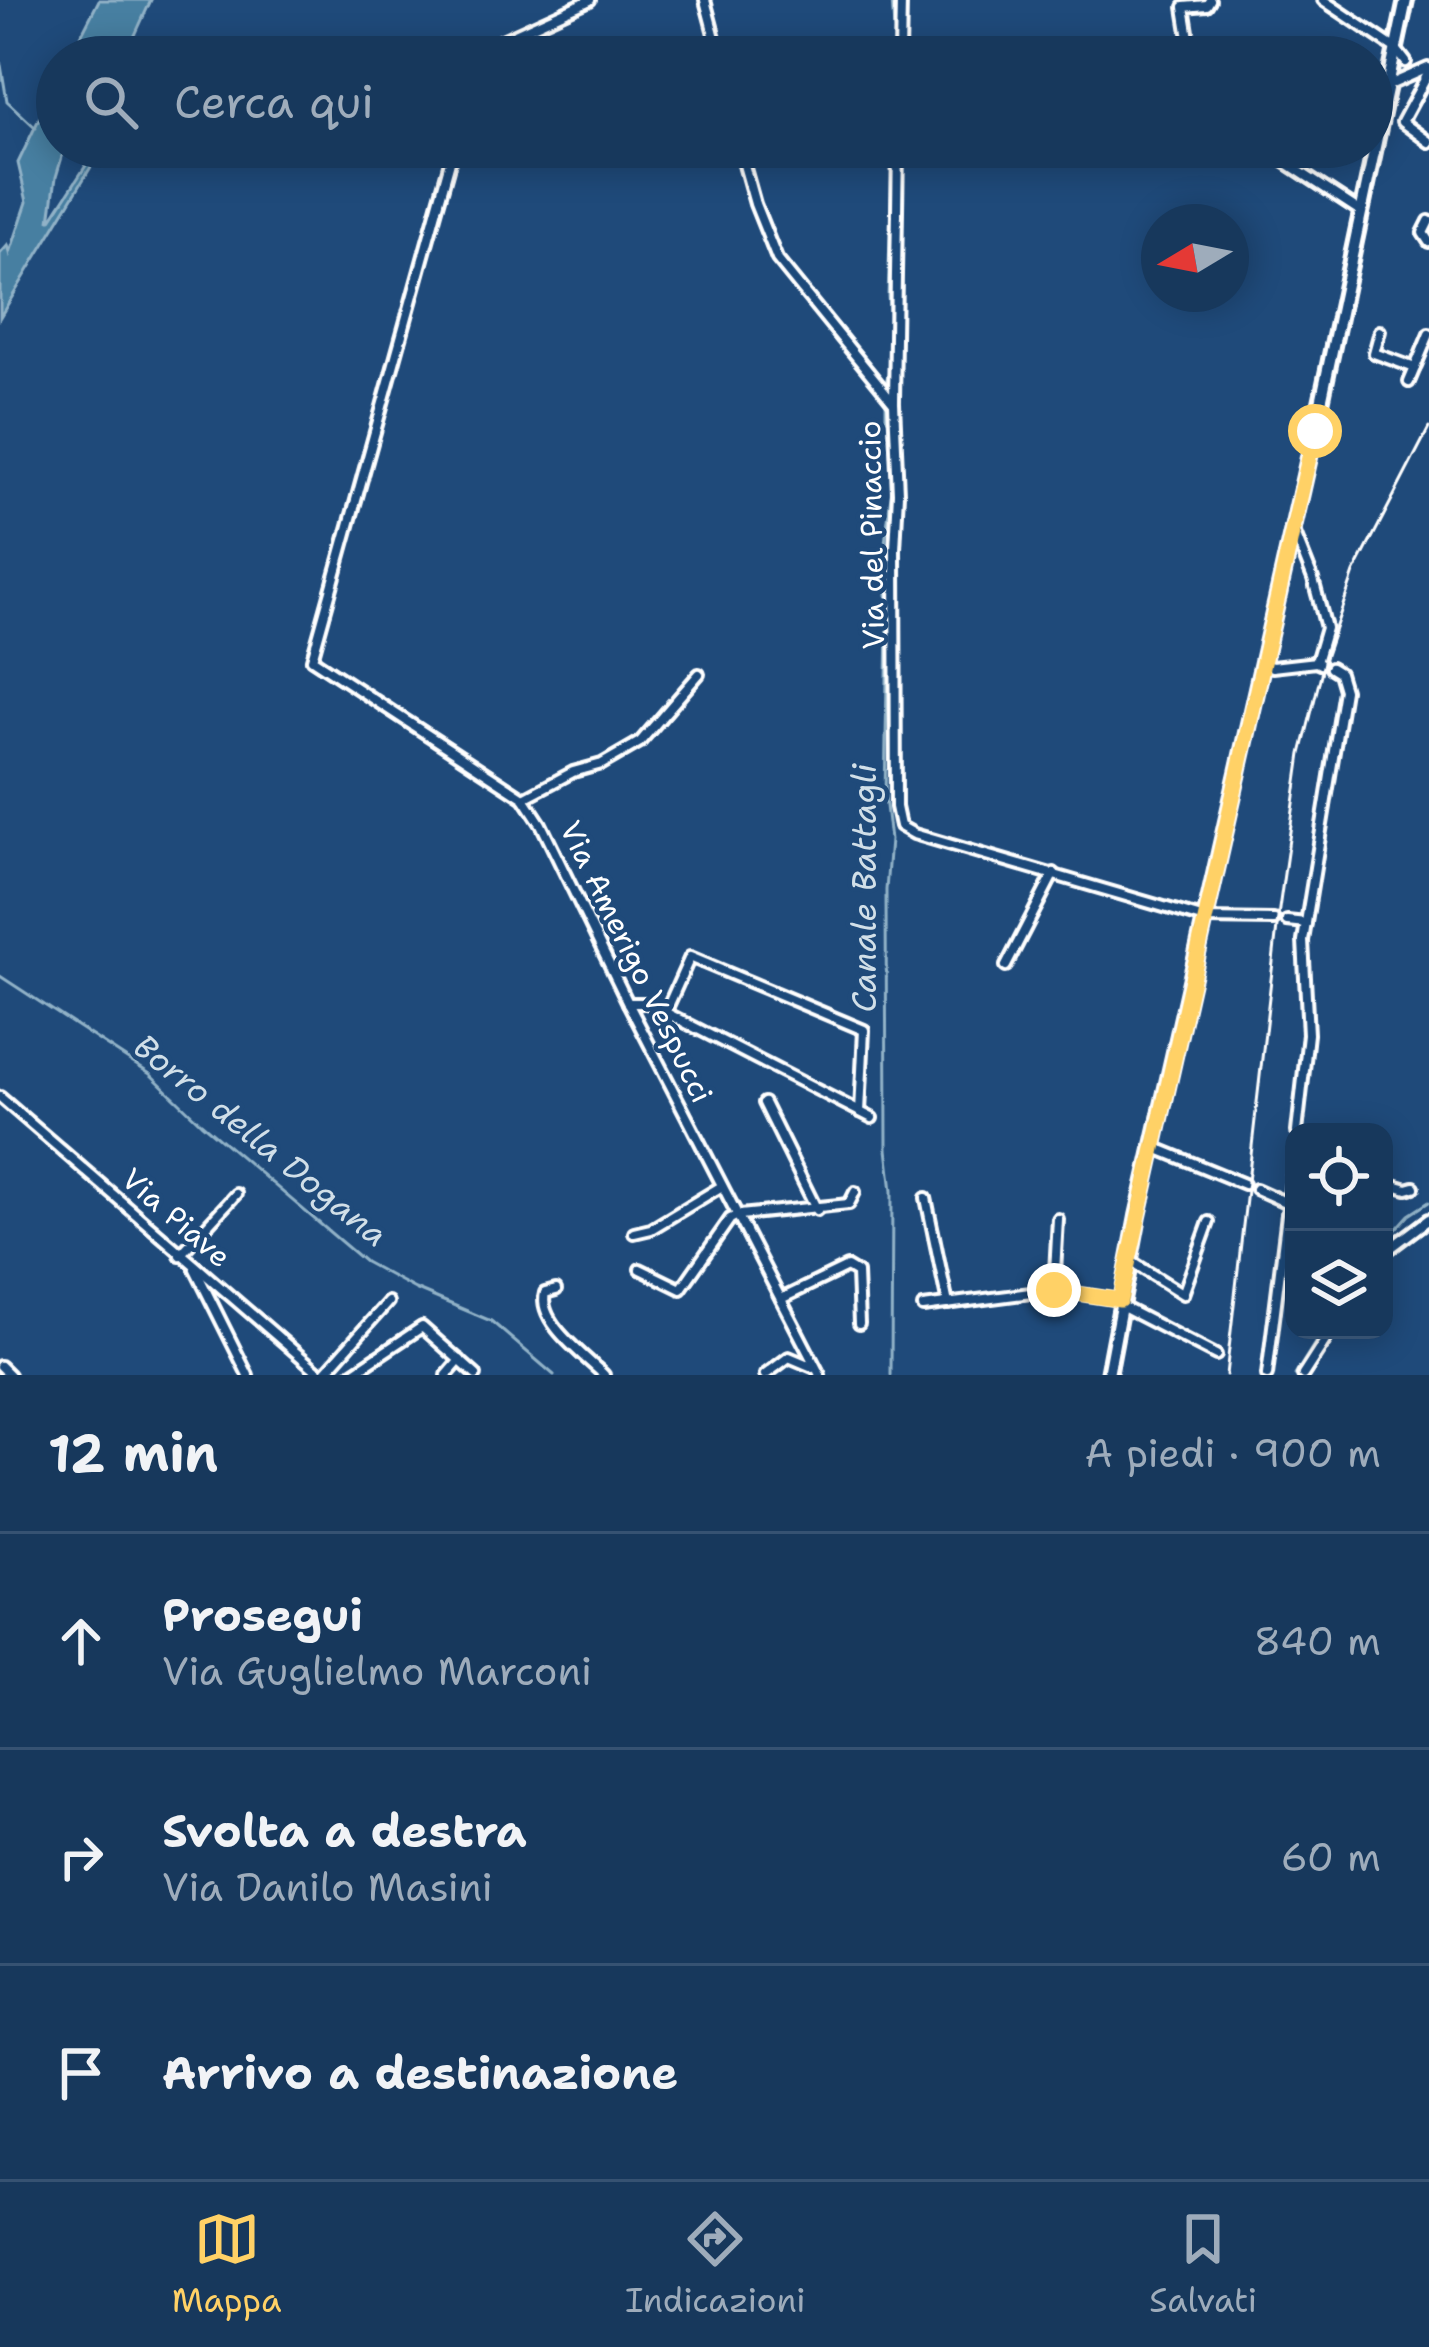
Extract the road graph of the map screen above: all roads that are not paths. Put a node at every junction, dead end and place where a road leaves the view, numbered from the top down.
1 (590, 0) edge
2 (705, 0) edge
3 (901, 0) edge
4 (1210, 0) edge
5 (1323, 0) edge
6 (1406, 0) edge
7 (511, 36) edge
8 (714, 36) edge
9 (900, 36) edge
10 (1189, 36) edge
11 (1377, 36) edge
12 (1393, 47) edge
13 (1396, 49) junction
14 (1393, 61) edge
15 (1406, 62) junction
16 (1393, 65) edge
17 (1393, 66) edge
18 (1428, 70) edge
19 (1409, 76) junction
20 (1393, 83) edge
21 (1429, 142) edge
22 (448, 168) edge
23 (745, 168) edge
24 (898, 168) edge
25 (1294, 168) edge
26 (1369, 168) edge
27 (1360, 211) junction
28 (1429, 221) edge
29 (1429, 242) edge
30 (1380, 331) dead end
31 (1429, 334) edge
32 (1414, 368) junction
33 (1409, 382) dead end
34 (894, 403) junction
35 (1293, 530) junction
36 (1263, 664) junction
37 (1331, 668) dead end
38 (699, 674) dead end
39 (524, 798) junction
40 (1054, 873) junction
41 (1205, 919) junction
42 (1274, 920) dead end
43 (1286, 921) dead end
44 (1306, 923) junction
45 (1006, 966) dead end
46 (628, 1003) junction
47 (665, 1013) junction
48 (0, 1097) edge
49 (764, 1103) dead end
50 (860, 1112) junction
51 (872, 1118) dead end
52 (1298, 1123) edge
53 (1156, 1148) junction
54 (1244, 1184) dead end
55 (1393, 1185) edge
56 (722, 1186) junction
57 (1414, 1187) dead end
58 (1256, 1190) dead end
59 (855, 1192) dead end
60 (236, 1194) dead end
61 (926, 1198) dead end
62 (1285, 1202) edge
63 (817, 1210) junction
64 (738, 1215) junction
65 (1058, 1219) dead end
66 (1429, 1219) edge
67 (1209, 1222) dead end
68 (1288, 1231) edge
69 (634, 1233) dead end
70 (1393, 1246) edge
71 (180, 1255) junction
72 (1129, 1260) junction
73 (194, 1267) junction
74 (640, 1269) dead end
75 (556, 1290) dead end
76 (1054, 1290) junction
77 (781, 1299) junction
78 (388, 1301) dead end
79 (1120, 1303) junction
80 (948, 1304) junction
81 (923, 1307) dead end
82 (860, 1324) dead end
83 (1327, 1339) edge
84 (1216, 1354) dead end
85 (338, 1358) junction
86 (460, 1360) junction
87 (0, 1366) edge
88 (818, 1372) edge
89 (351, 1374) edge
90 (9, 1375) edge
91 (248, 1375) edge
92 (322, 1375) edge
93 (446, 1375) edge
94 (476, 1375) edge
95 (604, 1375) edge
96 (765, 1375) edge
97 (1108, 1375) edge
98 (1267, 1375) edge
99 (1303, 1375) edge

1 - 7 street
2 - 8 street
3 - 9 street
4 - 10 street
5 - 11 street
6 - 13 street
12 - 13 street
13 - 14 street
13 - 15 street
15 - 16 street
15 - 18 street
17 - 19 street
18 - 19 street
18 - 21 street
19 - 20 street
22 - 39 street, Via Amerigo Vespucci
23 - 34 street, Via del Pinaccio
24 - 34 street
25 - 27 street
26 - 27 street
27 - 35 street
28 - 29 street
30 - 32 street
31 - 32 street
32 - 33 street
34 - 40 street, Via del Pinaccio
35 - 36 street
35 - 36 street
36 - 41 street
37 - 44 street
38 - 39 street
39 - 46 street, Via Amerigo Vespucci
40 - 41 street
40 - 45 street
41 - 42 street
41 - 53 street
43 - 44 street
44 - 52 street
46 - 47 street
46 - 56 street, Via Amerigo Vespucci
47 - 50 street
47 - 50 street
48 - 71 street, Via Piave
49 - 63 street
50 - 51 street
53 - 54 street
53 - 72 street
55 - 57 street
56 - 64 street, Via Amerigo Vespucci
56 - 69 street
58 - 62 street
59 - 63 street
60 - 71 street
61 - 80 street
63 - 64 street
64 - 74 street
64 - 77 street, Via Amerigo Vespucci
65 - 76 street
66 - 70 street
67 - 72 street
68 - 98 street
71 - 73 street, Via Piave
72 - 79 street
73 - 91 street
73 - 92 street, Via Piave
75 - 95 street
76 - 79 street
76 - 80 street
77 - 82 street
77 - 88 street, Via Amerigo Vespucci
78 - 85 street
79 - 84 street
79 - 97 street
80 - 81 street
83 - 99 street
85 - 89 street
85 - 92 street
86 - 89 street
86 - 93 street
86 - 94 street
87 - 90 street
88 - 96 street

